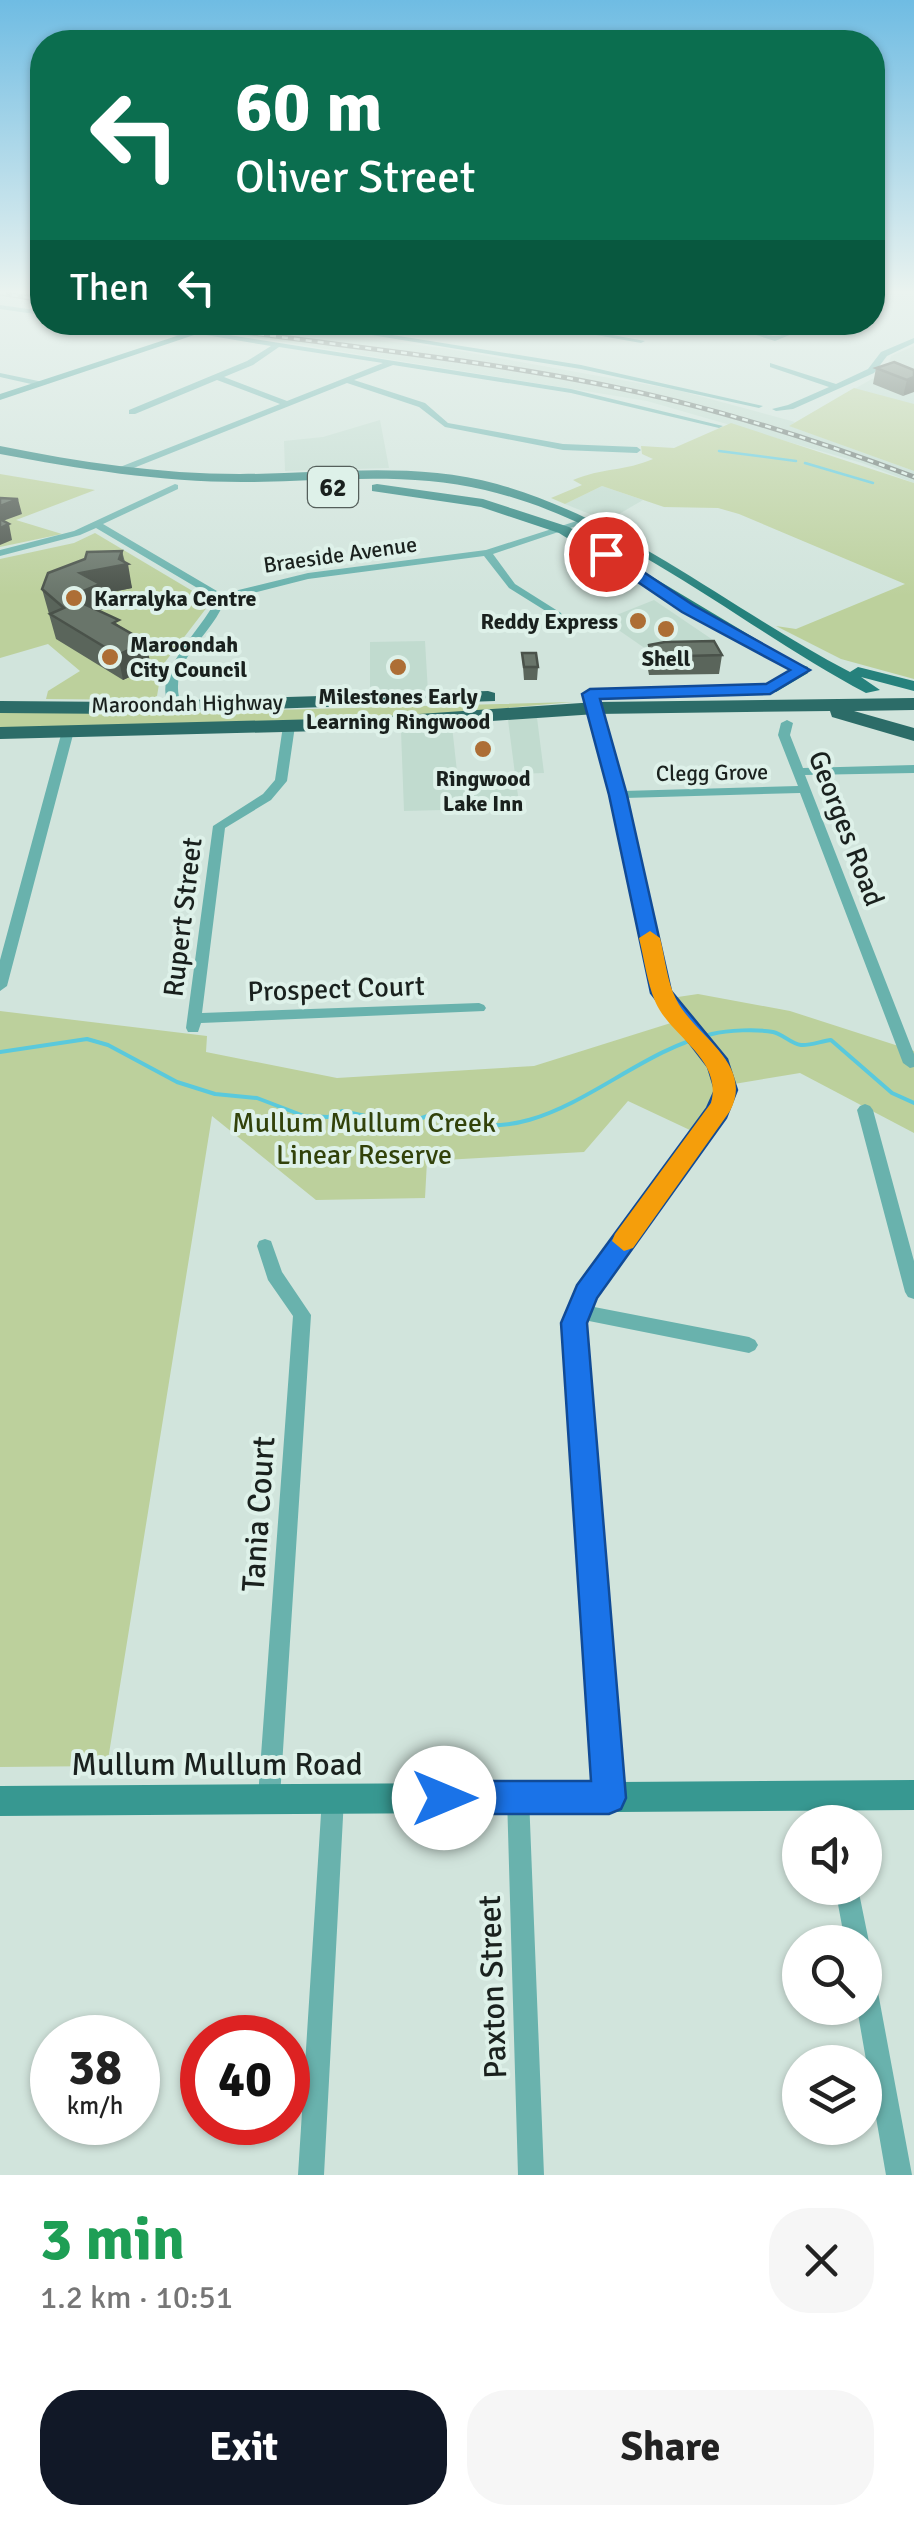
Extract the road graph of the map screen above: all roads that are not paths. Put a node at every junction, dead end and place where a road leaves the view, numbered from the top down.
1 (177, 392) edge
2 (257, 392) edge
3 (317, 392) edge
4 (383, 392) edge
5 (577, 392) edge
6 (697, 392) edge
7 (821, 392) edge
8 (286, 404) junction
9 (759, 406) dead end
10 (776, 408) dead end
11 (132, 412) dead end
12 (719, 426) dead end
13 (0, 450) edge
14 (637, 450) dead end
15 (0, 463) edge
16 (123, 469) junction
17 (167, 483) junction
18 (142, 504) junction
19 (586, 521) junction
20 (96, 524) junction
21 (564, 530) junction
22 (487, 553) junction
23 (0, 554) edge
24 (220, 598) junction
25 (722, 609) junction
26 (696, 613) junction
27 (557, 615) dead end
28 (747, 642) junction
29 (804, 663) junction
30 (770, 689) junction
31 (843, 690) junction
32 (870, 696) junction
33 (911, 699) edge
34 (593, 701) junction
35 (811, 704) junction
36 (0, 707) edge
37 (176, 707) junction
38 (787, 723) dead end
39 (289, 726) junction
40 (68, 731) junction
41 (914, 731) edge
42 (0, 733) edge
43 (914, 769) edge
44 (799, 772) junction
45 (806, 789) junction
46 (618, 795) junction
47 (0, 986) edge
48 (478, 1008) dead end
49 (194, 1023) joint
50 (910, 1063) dead end
51 (865, 1110) dead end
52 (265, 1246) dead end
53 (914, 1292) edge
54 (576, 1312) junction
55 (748, 1346) dead end
56 (914, 1795) edge
57 (269, 1797) junction
58 (333, 1798) junction
59 (518, 1798) junction
60 (609, 1798) junction
61 (0, 1801) edge
62 (856, 1805) edge
63 (782, 1806) edge
64 (872, 2025) edge
65 (310, 2175) edge
66 (532, 2175) edge
67 (899, 2175) edge

1 - 11 street
2 - 8 street
3 - 8 street
4 - 14 street
5 - 12 street
6 - 9 street
7 - 10 street
8 - 16 street
13 - 16 main road, 62
15 - 17 main road, 62
16 - 17 main road, 62
17 - 18 street
17 - 18 street
17 - 19 main road, 62
17 - 21 main road, 62
18 - 20 street
19 - 21 street, Braeside Avenue
19 - 25 main road, 62
20 - 23 street
20 - 24 street
21 - 22 street, Braeside Avenue
21 - 26 main road, 62
22 - 24 street, Braeside Avenue
22 - 27 street
24 - 37 street
25 - 26 main road
25 - 28 main road
25 - 29 main road, 62
26 - 28 main road, 62
28 - 29 main road, 62
29 - 30 main road
29 - 31 main road, 62
29 - 32 main road, 62
29 - 33 main road
30 - 31 highway, Maroondah Highway
30 - 34 highway, Maroondah Highway
31 - 32 highway, 62
32 - 33 highway, Maroondah Highway
32 - 35 highway, Maroondah Highway
32 - 41 highway, 62
34 - 35 highway, Maroondah Highway
34 - 37 highway, Maroondah Highway
34 - 39 highway, Maroondah Highway
34 - 46 street
35 - 41 highway
36 - 37 highway, Maroondah Highway
38 - 44 street, Georges Road
39 - 40 highway, Maroondah Highway
39 - 49 street, Rupert Street
40 - 42 highway, Maroondah Highway
40 - 47 street
43 - 44 street
44 - 45 street, Georges Road
45 - 46 street, Clegg Grove
45 - 50 street, Georges Road
46 - 54 street
48 - 49 street, Prospect Court
51 - 53 street
52 - 57 street, Tania Court
54 - 55 street
54 - 60 street
56 - 62 street, Mullum Mullum Road
57 - 58 street, Mullum Mullum Road
57 - 61 street, Mullum Mullum Road
58 - 59 street, Mullum Mullum Road
58 - 65 street
59 - 60 street, Mullum Mullum Road
59 - 66 street, Paxton Street
60 - 63 street, Mullum Mullum Road
64 - 67 street

